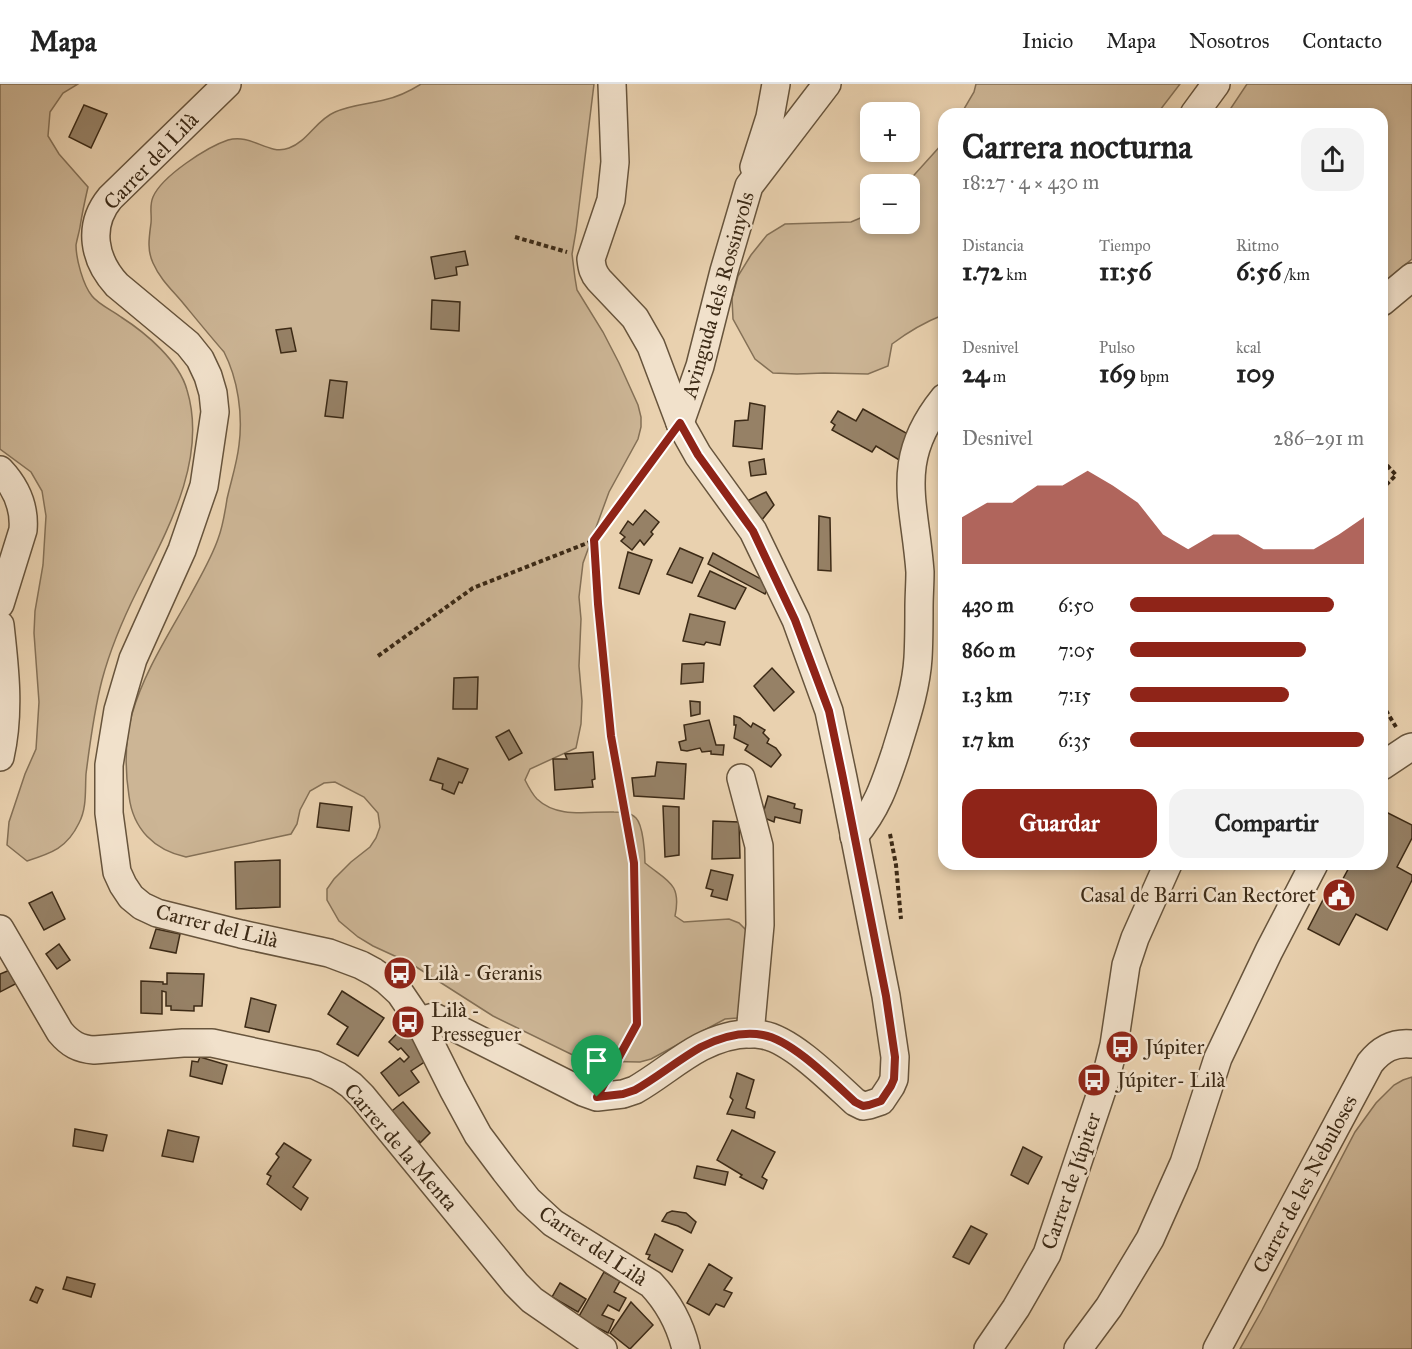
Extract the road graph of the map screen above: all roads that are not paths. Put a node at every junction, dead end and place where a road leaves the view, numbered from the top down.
1 (227, 84) edge
2 (612, 84) edge
3 (776, 84) edge
4 (826, 84) edge
5 (1216, 84) edge
6 (1198, 108) edge
7 (749, 186) junction
8 (1412, 276) edge
9 (1388, 297) edge
10 (938, 406) edge
11 (680, 423) junction
12 (0, 470) edge
13 (0, 604) edge
14 (0, 625) edge
15 (1412, 747) edge
16 (0, 757) edge
17 (1388, 762) edge
18 (741, 778) dead end
19 (854, 836) junction
20 (1165, 870) edge
21 (1311, 870) edge
22 (0, 929) edge
23 (419, 1021) junction
24 (750, 1034) junction
25 (1412, 1044) edge
26 (603, 1349) edge
27 (686, 1349) edge
28 (988, 1349) edge
29 (1078, 1349) edge
30 (1217, 1349) edge

1 - 23 street, Carrer del Lilà
2 - 11 street
3 - 7 street
4 - 7 street, Avinguda dels Rossinyols
5 - 6 street
7 - 11 street, Avinguda dels Rossinyols
8 - 9 street
10 - 19 street
11 - 19 street
12 - 13 street
14 - 16 street
15 - 17 street
18 - 24 street
19 - 24 street
20 - 28 street, Carrer de Júpiter
21 - 29 street
22 - 26 street, Carrer de la Menta
23 - 24 street
23 - 27 street, Carrer del Lilà
25 - 30 street, Carrer de les Nebuloses

